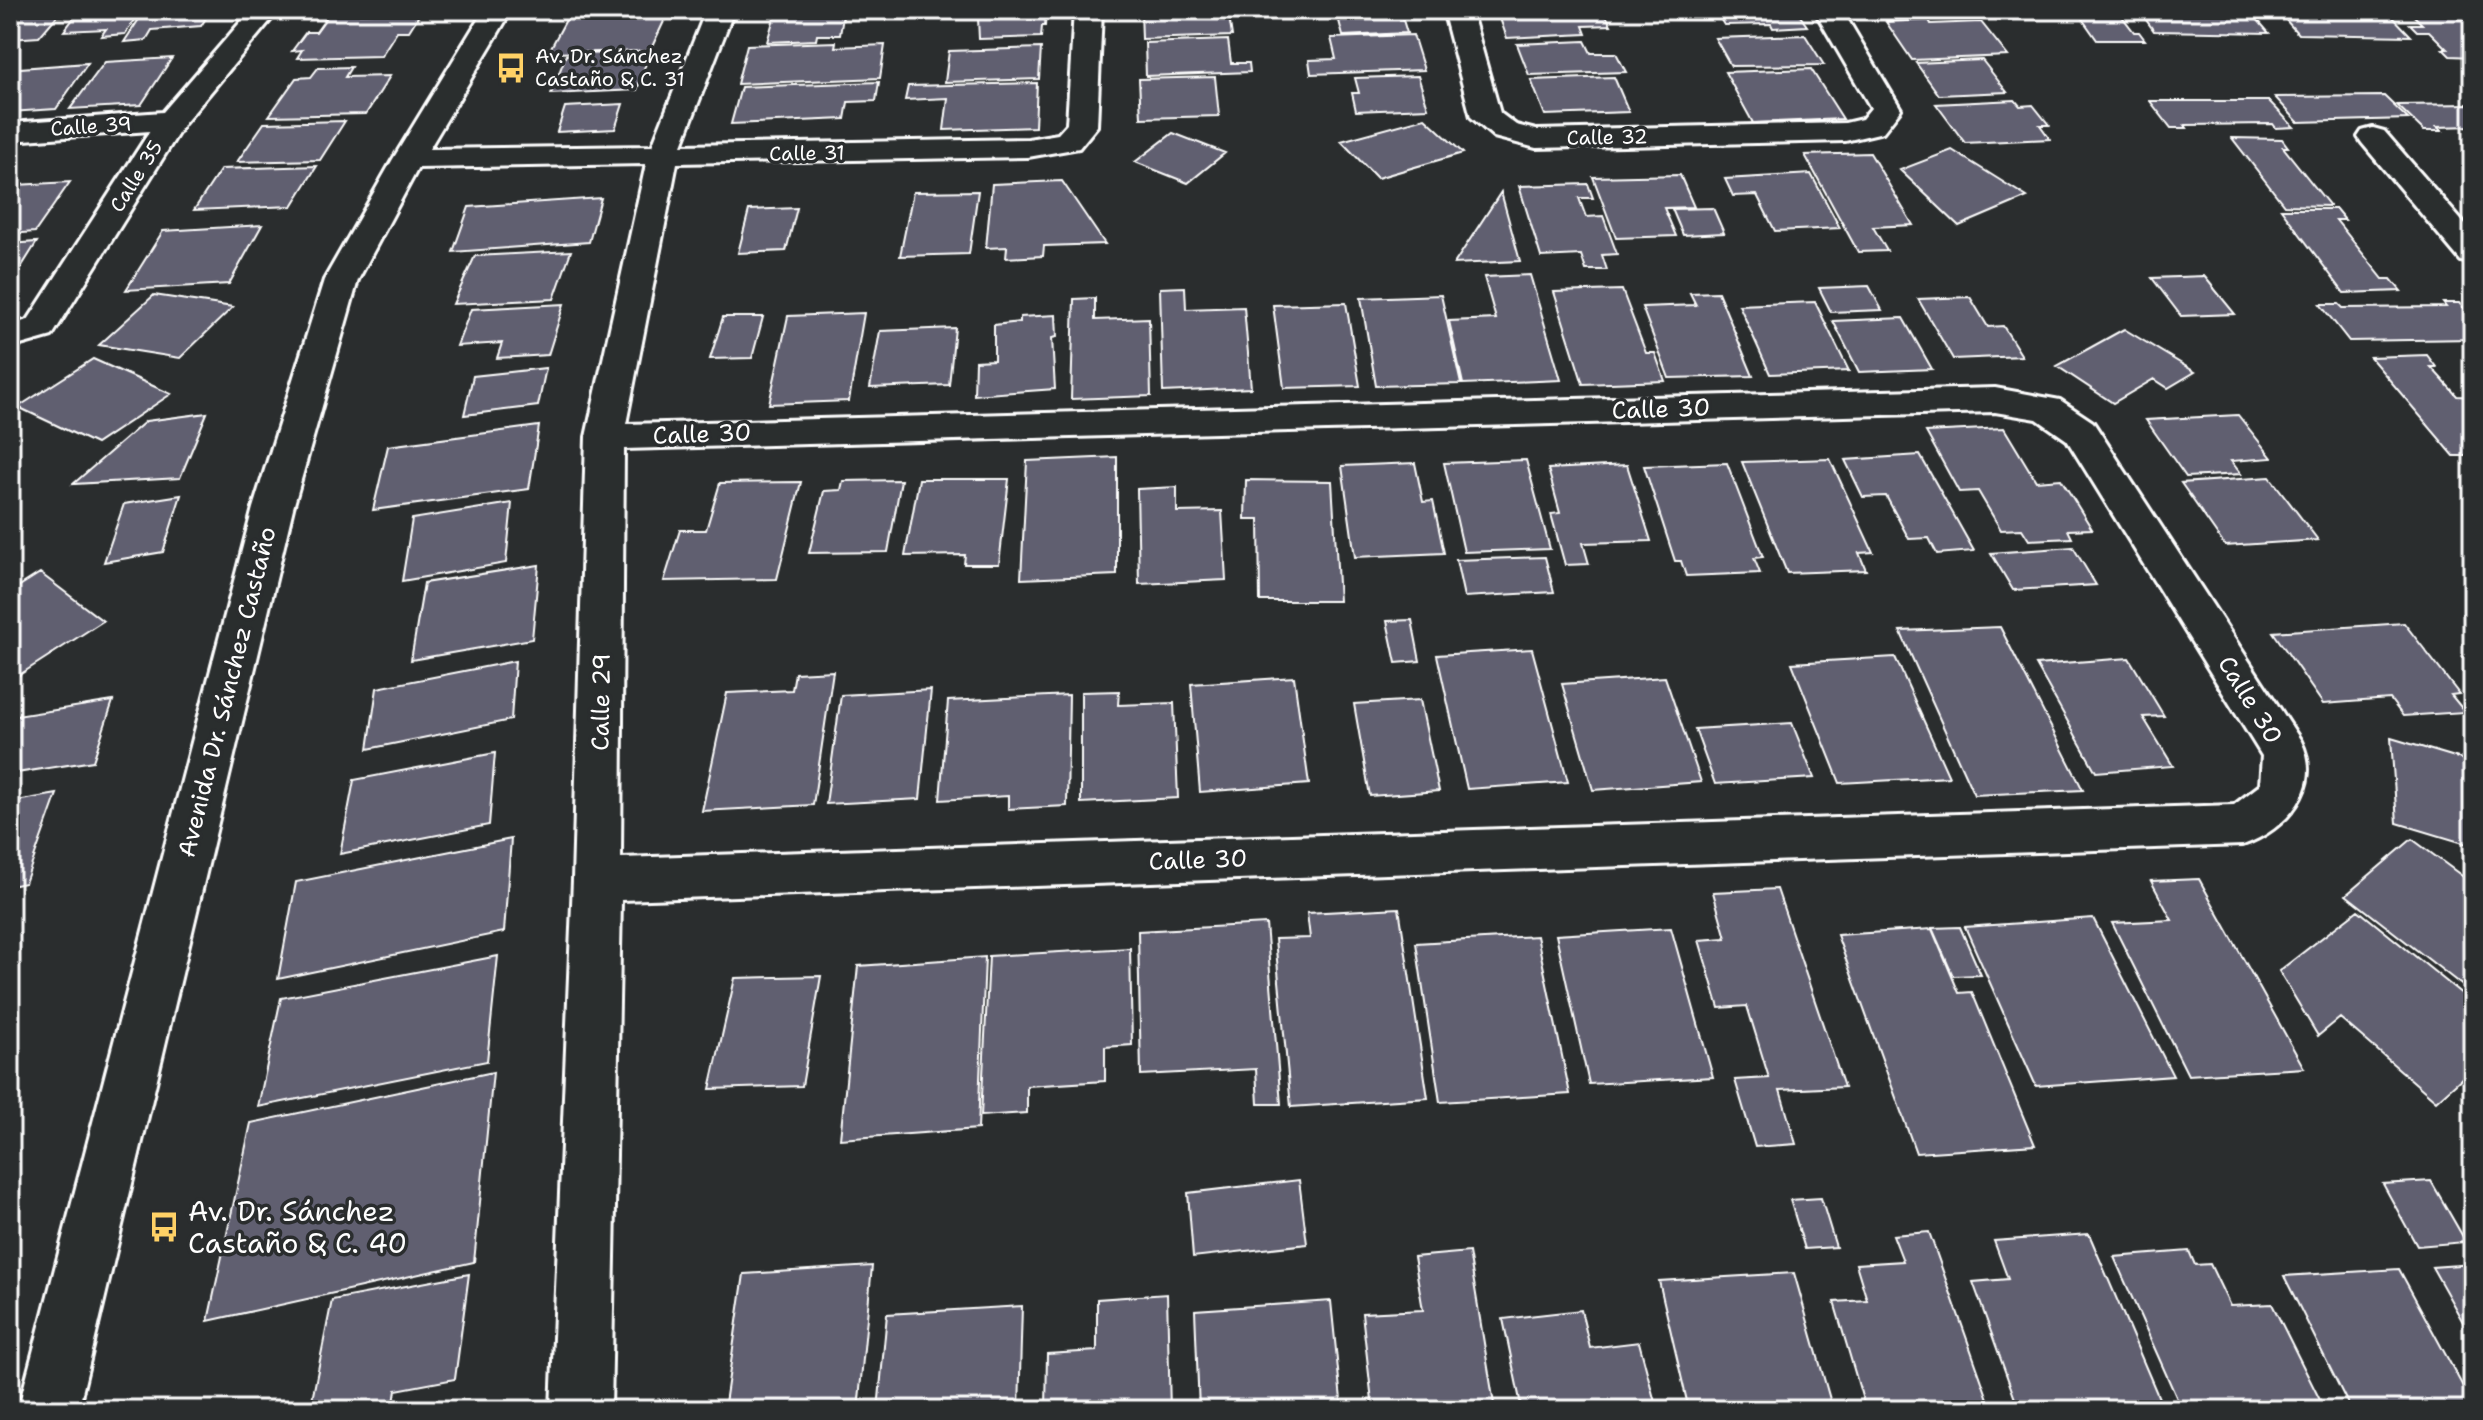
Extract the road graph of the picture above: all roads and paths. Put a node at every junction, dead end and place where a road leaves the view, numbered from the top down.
1 (265, 10) edge
2 (498, 10) edge
3 (720, 10) edge
4 (1088, 10) edge
5 (1457, 10) edge
6 (1828, 10) edge
7 (172, 120) junction
8 (10, 132) edge
9 (2373, 137) dead end
10 (663, 156) junction
11 (408, 159) junction
12 (2473, 254) edge
13 (10, 337) edge
14 (605, 437) junction
15 (597, 880) junction
16 (48, 1410) edge
17 (581, 1410) edge

1 - 7 street, Calle 35
2 - 11 street, Avenida Dr. Sánchez Castaño
3 - 10 street, Calle 29
4 - 10 street, Calle 31
5 - 6 street, Calle 32
7 - 8 street, Calle 39
7 - 13 street, Calle 35
9 - 12 street
10 - 11 street, Calle 31
10 - 14 street, Calle 29
11 - 16 street, Avenida Dr. Sánchez Castaño
14 - 15 street, Calle 29
14 - 15 street, Calle 30
15 - 17 street, Calle 29

